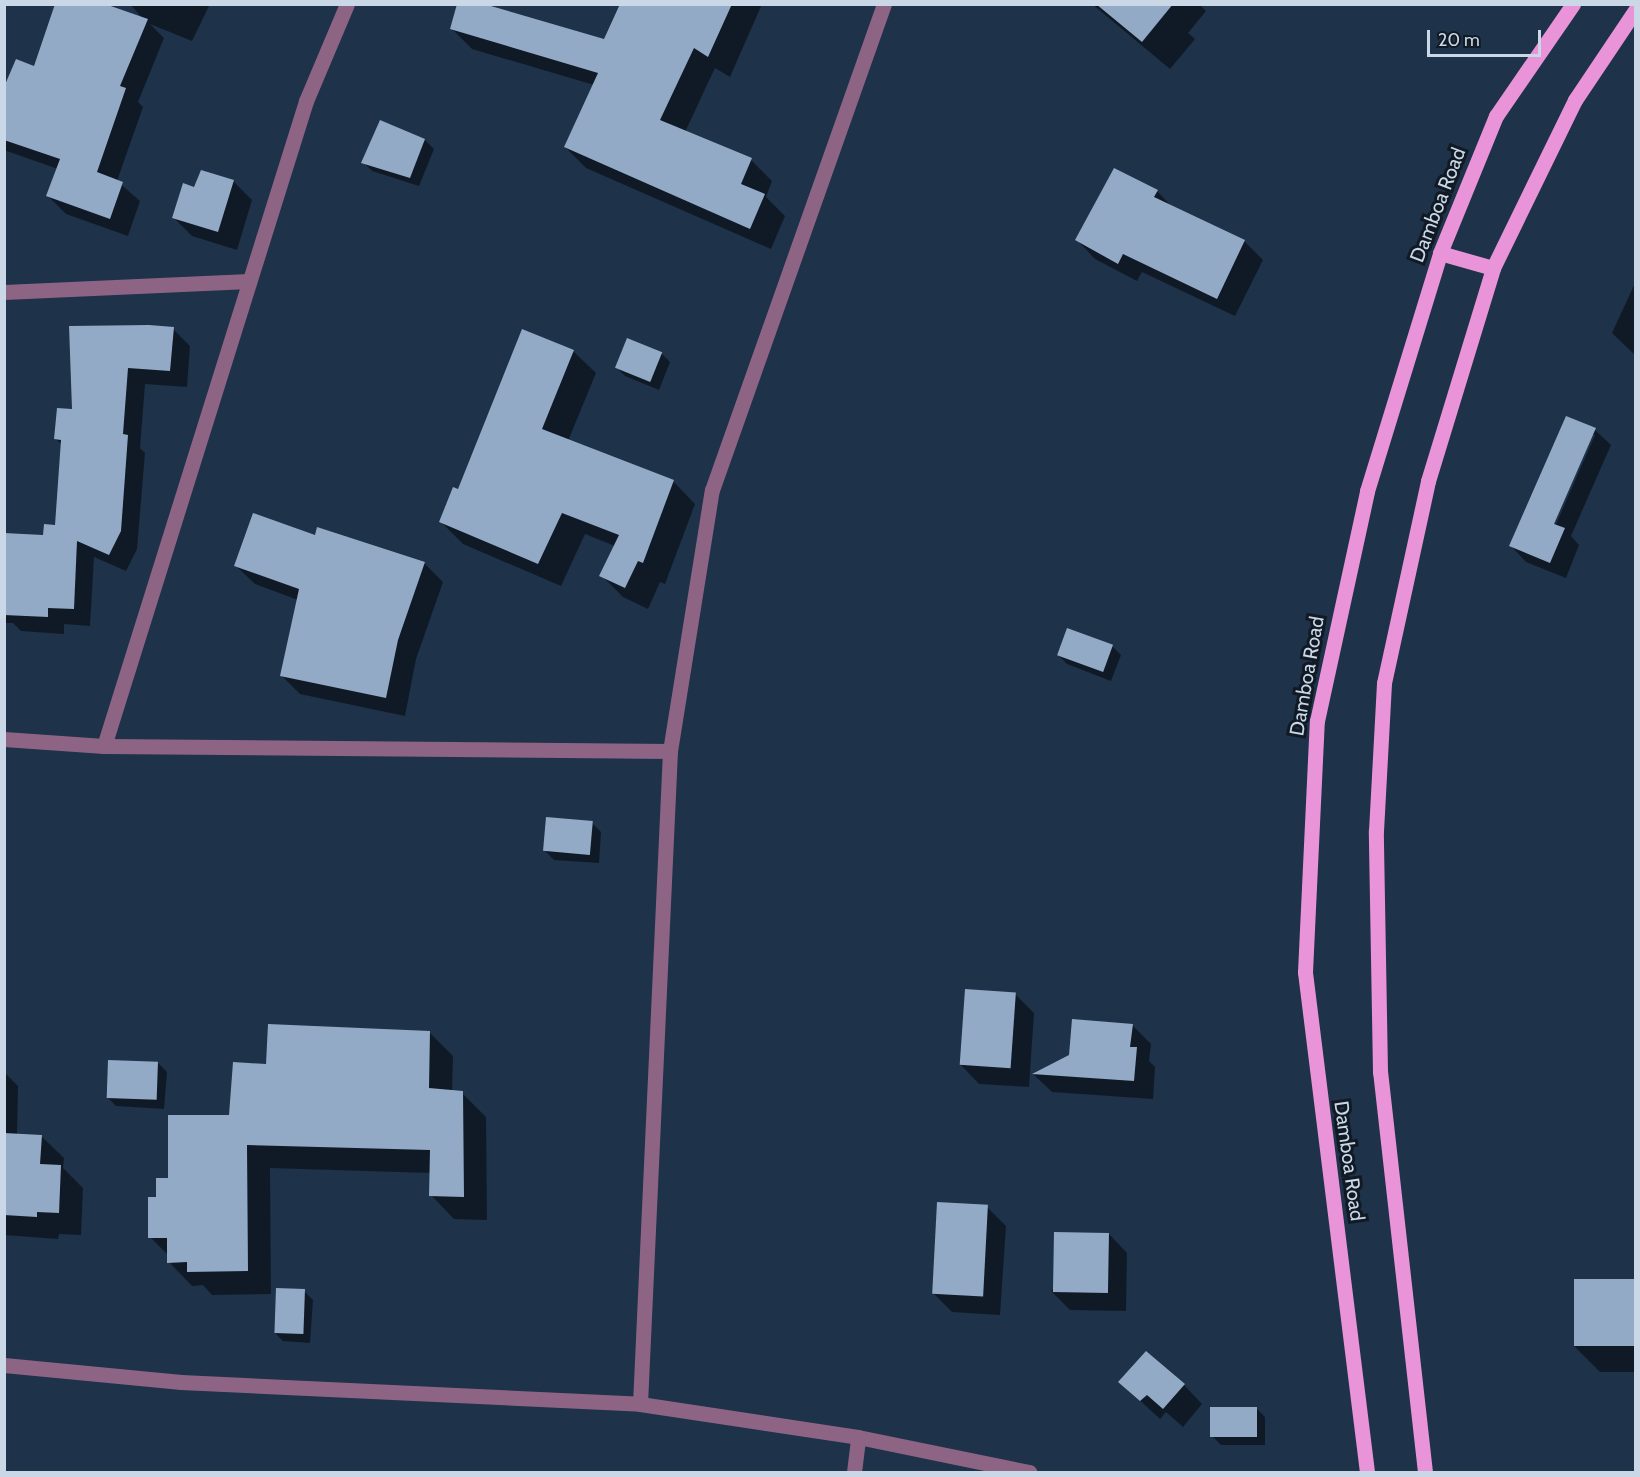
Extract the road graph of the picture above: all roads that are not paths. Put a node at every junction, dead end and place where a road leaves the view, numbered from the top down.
1 (347, 4) edge
2 (884, 4) edge
3 (1573, 4) edge
4 (1635, 9) edge
5 (1440, 254) junction
6 (1493, 268) junction
7 (249, 281) junction
8 (4, 292) edge
9 (4, 739) edge
10 (104, 746) junction
11 (670, 751) junction
12 (4, 1365) edge
13 (640, 1404) junction
14 (858, 1437) junction
15 (854, 1473) edge
16 (1029, 1473) edge
17 (1367, 1473) edge
18 (1425, 1473) edge

1 - 7 street
2 - 11 street
3 - 5 main road, Damboa Road
4 - 6 main road, Damboa Road
5 - 6 main road
5 - 17 main road, Damboa Road
6 - 18 main road, Damboa Road
7 - 8 street
7 - 10 street
9 - 10 street
10 - 11 street
11 - 13 street
12 - 13 street
13 - 14 street
14 - 15 street
14 - 16 street

